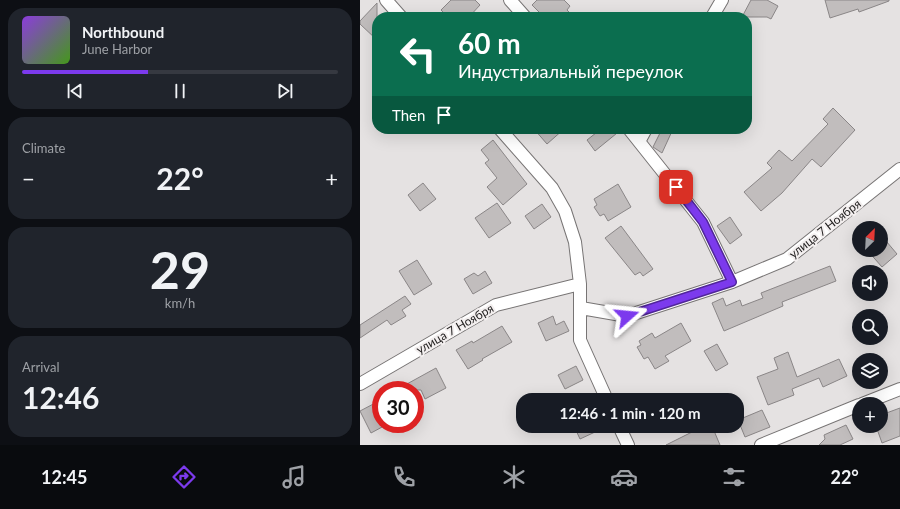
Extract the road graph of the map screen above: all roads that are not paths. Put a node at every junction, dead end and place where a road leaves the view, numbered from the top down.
1 (386, 0) edge
2 (510, 0) edge
3 (722, 0) edge
4 (397, 12) edge
5 (521, 12) edge
6 (715, 12) edge
7 (504, 134) edge
8 (634, 134) edge
9 (643, 134) edge
10 (640, 140) junction
11 (900, 169) edge
12 (732, 282) junction
13 (580, 284) junction
14 (581, 308) junction
15 (360, 384) edge
16 (900, 389) edge
17 (605, 393) edge
18 (880, 397) edge
19 (852, 408) edge
20 (622, 433) edge
21 (628, 445) edge
22 (761, 445) edge

1 - 4 street
2 - 5 street
3 - 6 street
7 - 13 street
8 - 10 street
9 - 10 street
10 - 12 street
11 - 12 street, улица 7 Ноября
12 - 14 street, улица 7 Ноября
13 - 14 street
13 - 15 street, улица 7 Ноября
14 - 17 street
16 - 18 street
19 - 22 street
20 - 21 street

